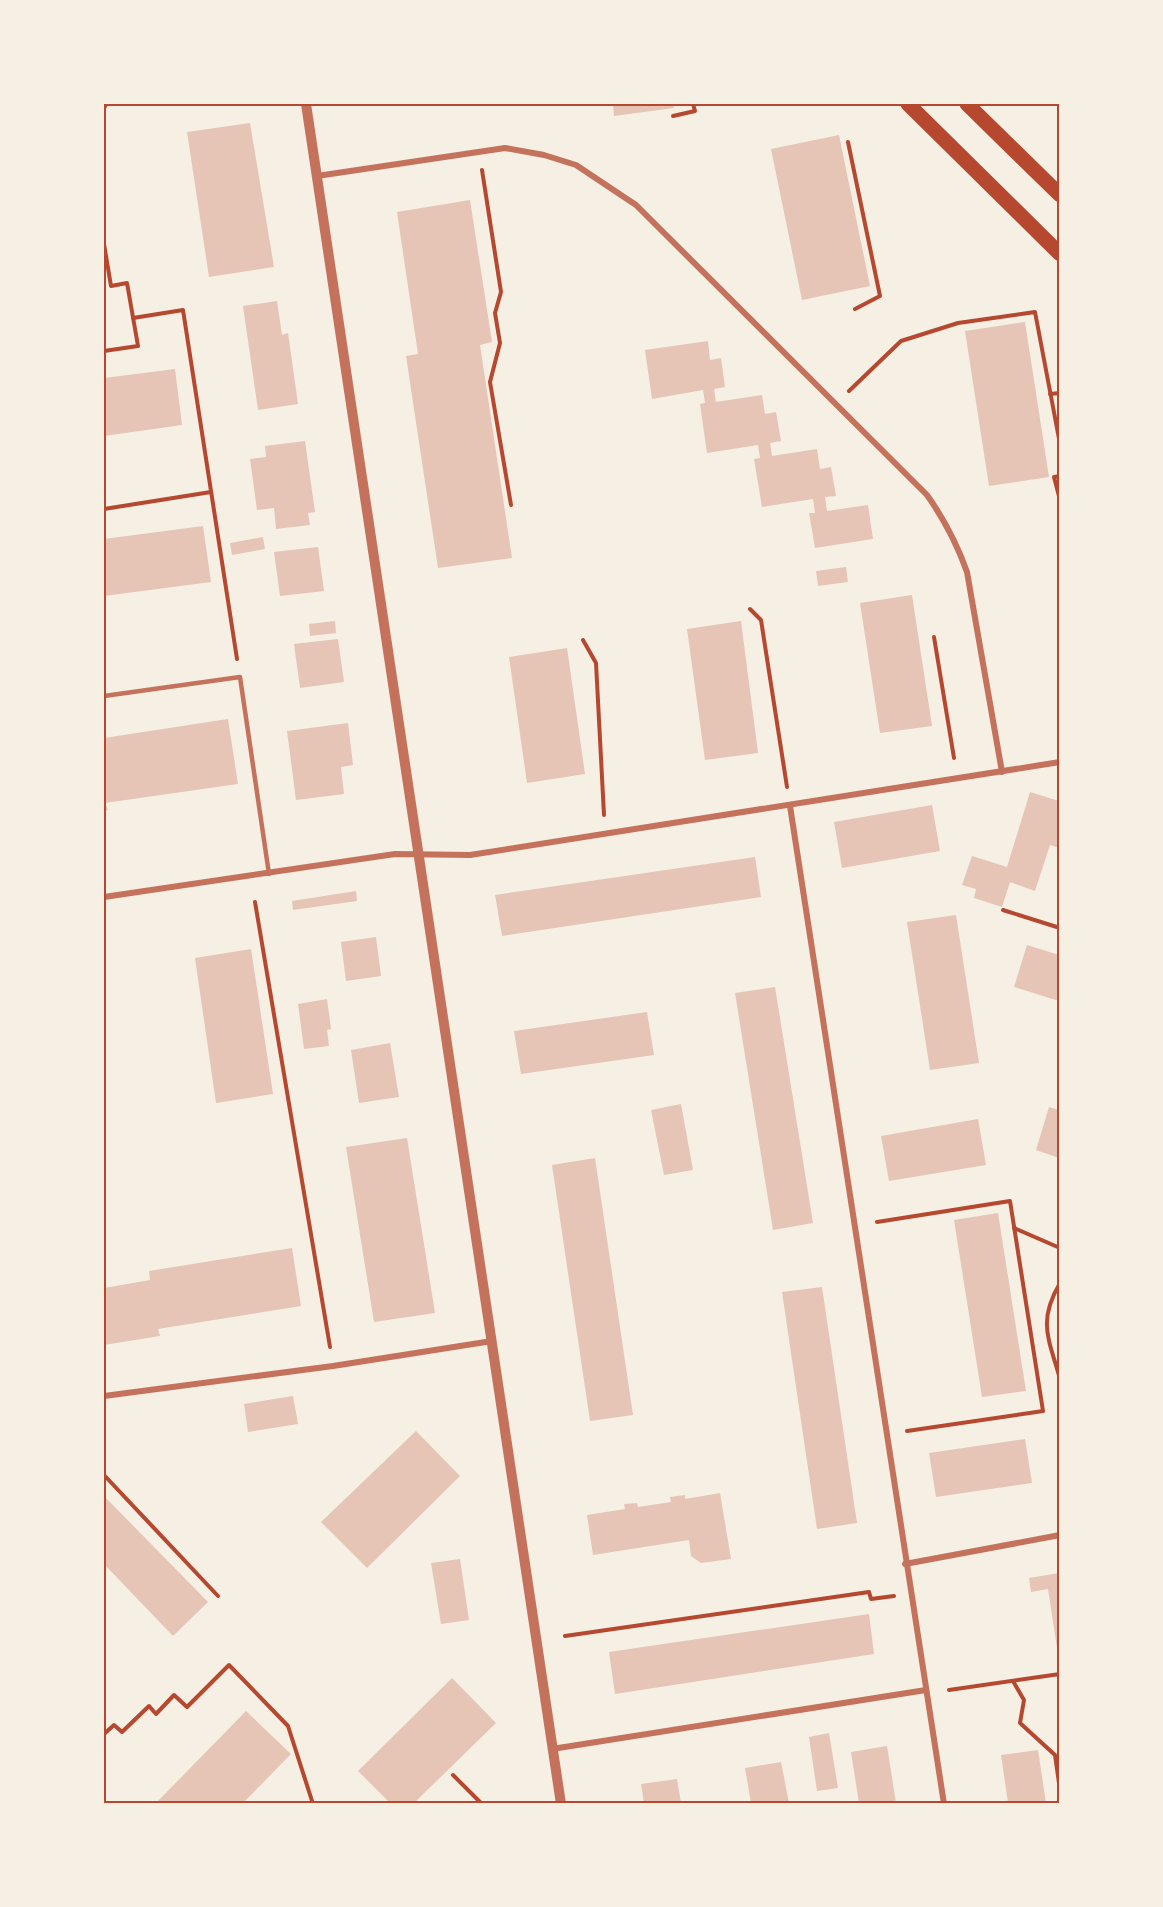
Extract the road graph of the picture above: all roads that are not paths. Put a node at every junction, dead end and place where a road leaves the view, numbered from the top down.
1 (306, 104) edge
2 (908, 104) edge
3 (967, 104) edge
4 (317, 176) junction
5 (1059, 195) edge
6 (1059, 254) edge
7 (104, 696) edge
8 (1059, 762) edge
9 (1002, 772) junction
10 (790, 806) junction
11 (418, 854) junction
12 (269, 874) junction
13 (104, 897) edge
14 (492, 1341) junction
15 (104, 1396) edge
16 (1059, 1535) edge
17 (905, 1564) junction
18 (926, 1690) junction
19 (552, 1749) junction
20 (561, 1803) edge
21 (944, 1803) edge

1 - 4 street
2 - 6 main road
3 - 5 main road
4 - 9 street
4 - 11 street
7 - 12 lane
8 - 9 street
9 - 10 street
10 - 11 street
10 - 17 street
11 - 12 street
11 - 14 street
12 - 13 street
14 - 15 street
14 - 19 street
16 - 17 street
17 - 18 street
18 - 19 street
18 - 21 street
19 - 20 street

